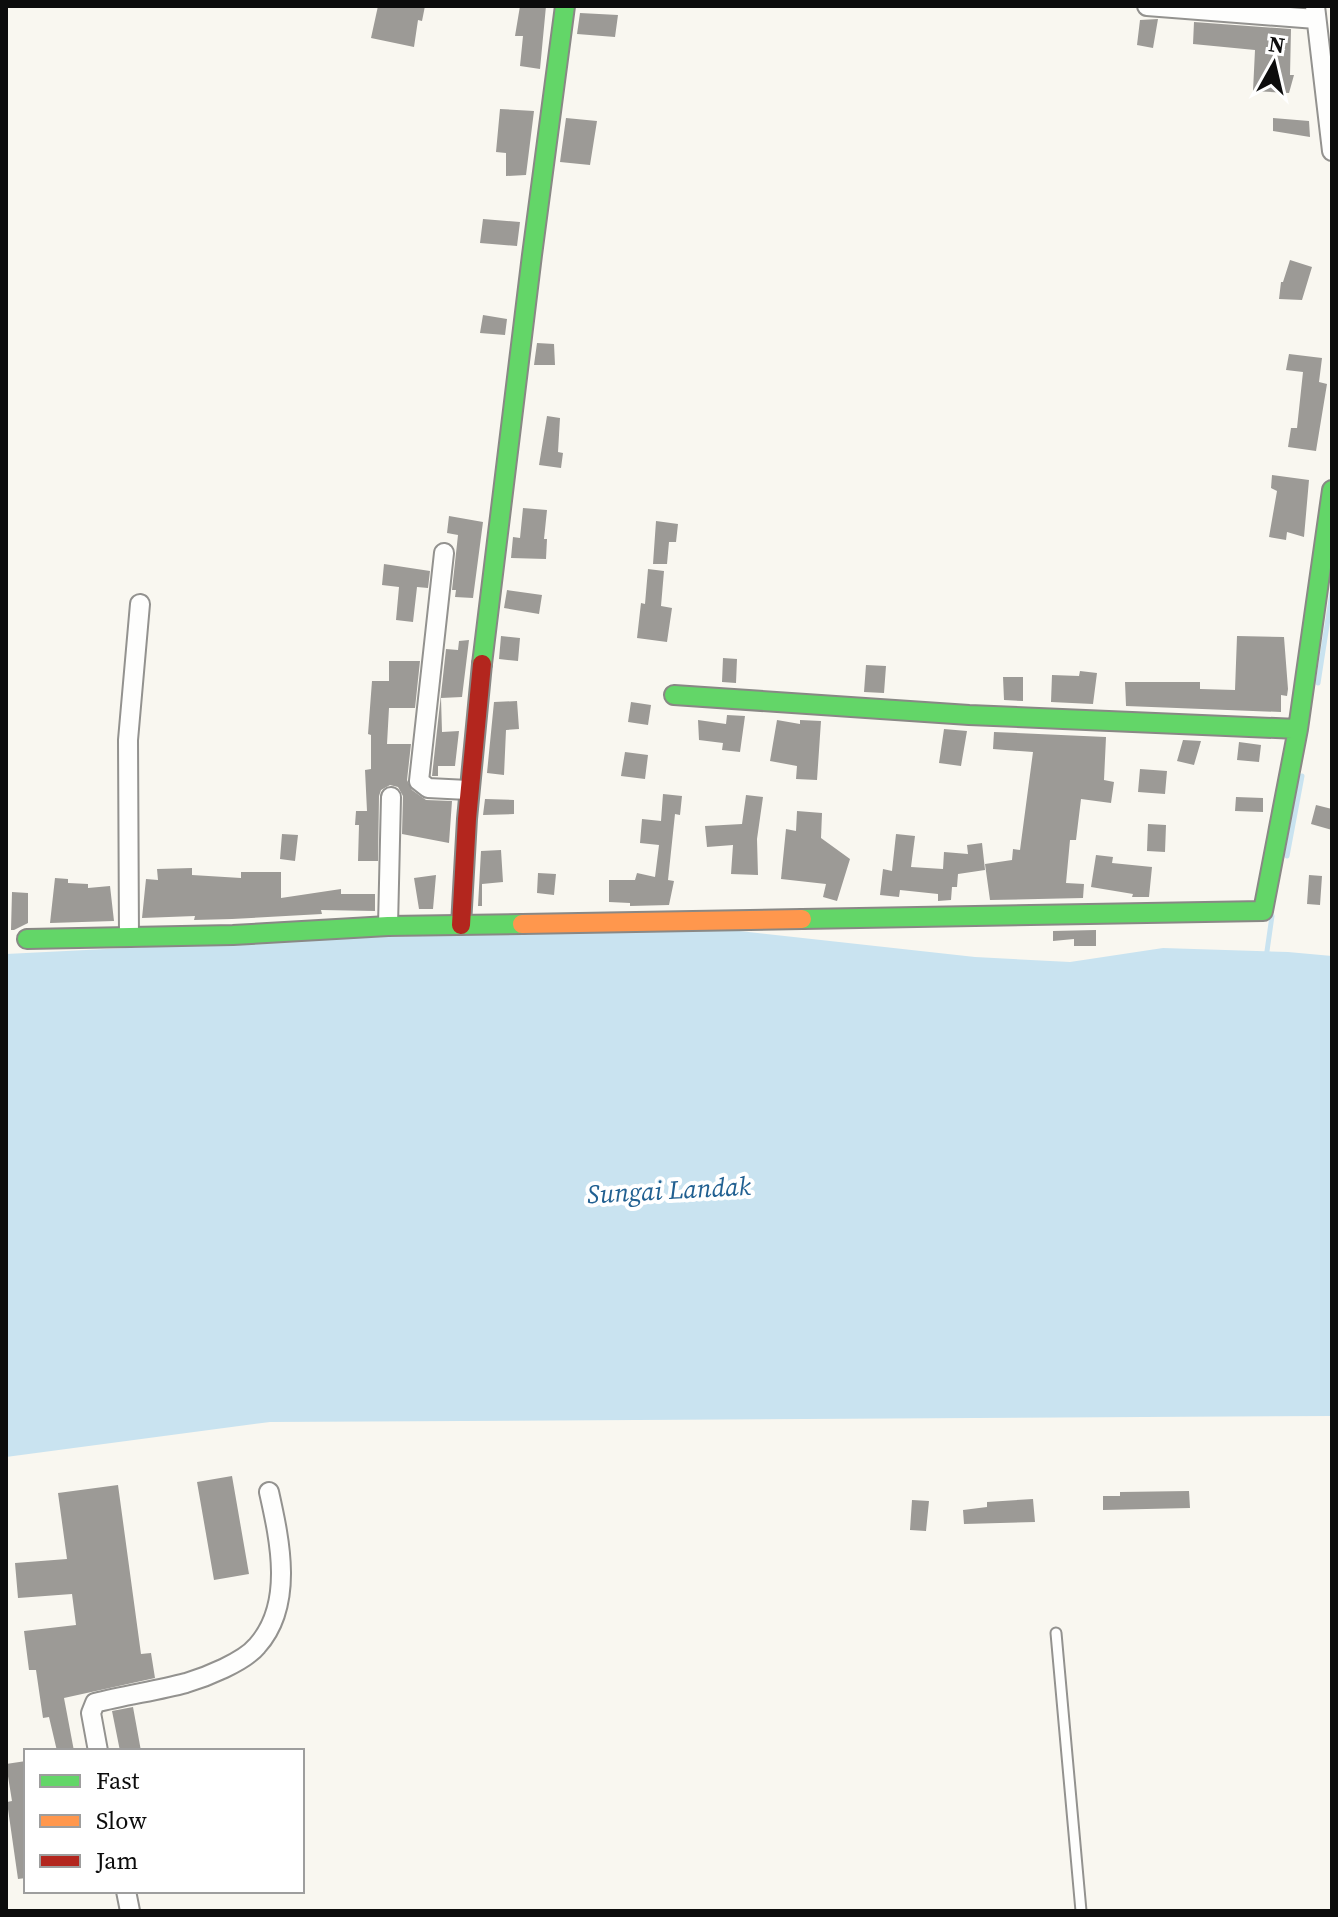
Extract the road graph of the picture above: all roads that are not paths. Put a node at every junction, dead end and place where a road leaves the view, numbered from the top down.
1 (565, 6) edge
2 (1147, 6) edge
3 (1315, 12) edge
4 (1332, 151) edge
5 (1332, 490) edge
6 (444, 553) dead end
7 (140, 604) dead end
8 (674, 695) dead end
9 (1298, 729) junction
10 (468, 790) junction
11 (391, 797) dead end
12 (461, 925) junction
13 (388, 926) junction
14 (129, 937) junction
15 (27, 939) dead end
16 (269, 1492) dead end
17 (1056, 1633) dead end
18 (98, 1749) edge
19 (1081, 1911) edge

1 - 10 street
2 - 3 street
3 - 4 street
5 - 9 street
6 - 10 street
7 - 14 street
8 - 9 street
9 - 12 street
10 - 12 street
11 - 13 street
12 - 13 street
13 - 14 street
14 - 15 street
16 - 18 street
17 - 19 lane

